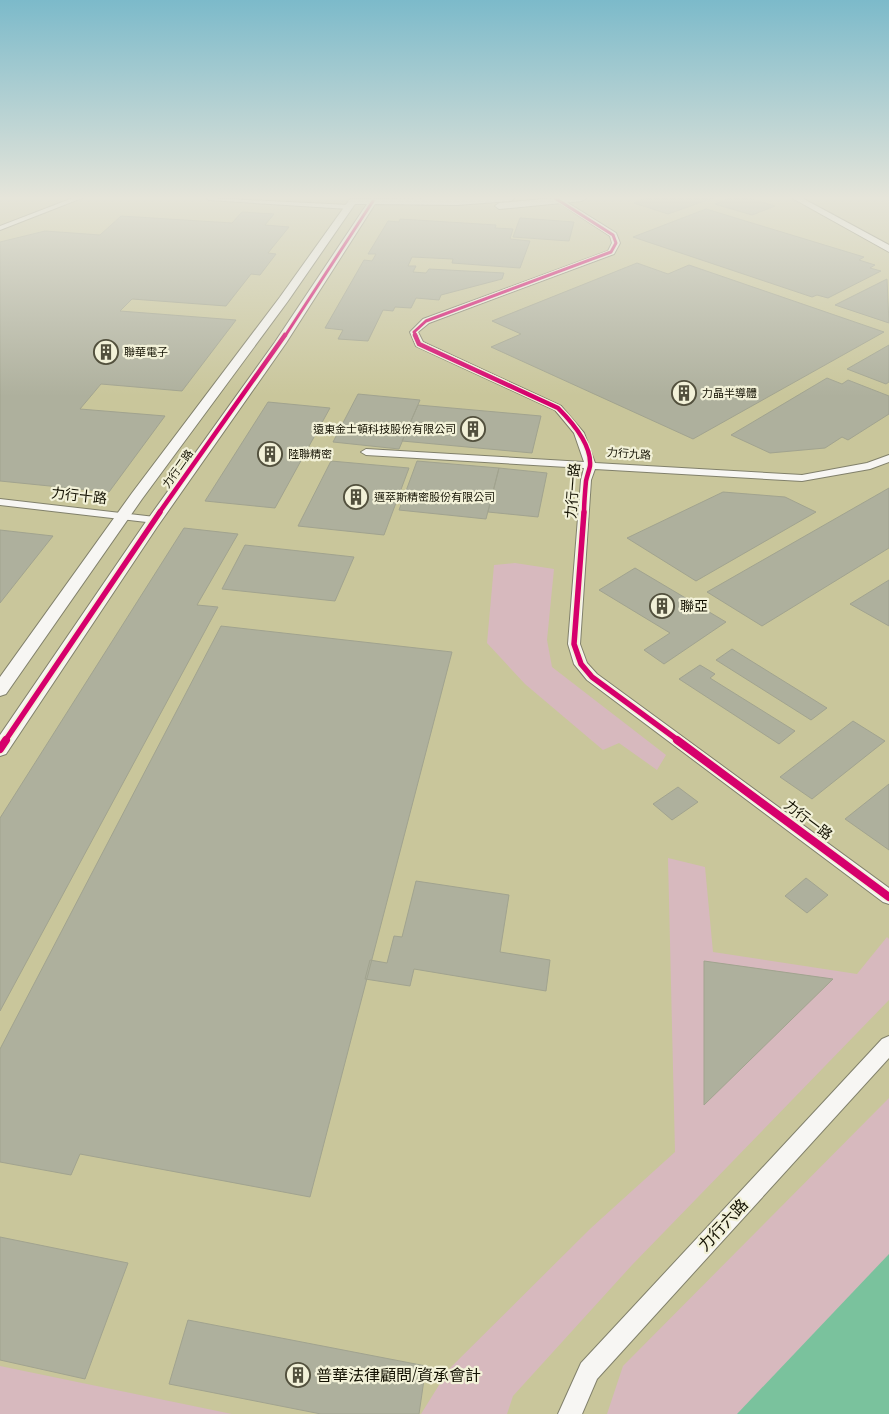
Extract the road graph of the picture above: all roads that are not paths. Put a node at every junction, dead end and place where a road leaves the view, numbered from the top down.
1 (309, 264) edge
2 (333, 264) edge
3 (579, 264) edge
4 (366, 452) dead end
5 (889, 458) edge
6 (590, 465) junction
7 (0, 502) edge
8 (123, 516) junction
9 (155, 520) junction
10 (0, 690) edge
11 (0, 749) edge
12 (889, 897) edge
13 (889, 1045) edge
14 (570, 1414) edge

1 - 8 street, 力行二路
2 - 9 street, 力行二路
3 - 6 street, 力行一路
4 - 6 street, 力行九路
5 - 6 street, 力行九路
6 - 12 street, 力行一路
7 - 8 street, 力行十路
8 - 9 street, 力行十路
8 - 10 street, 力行二路
9 - 11 street, 力行二路
13 - 14 street, 力行六路

